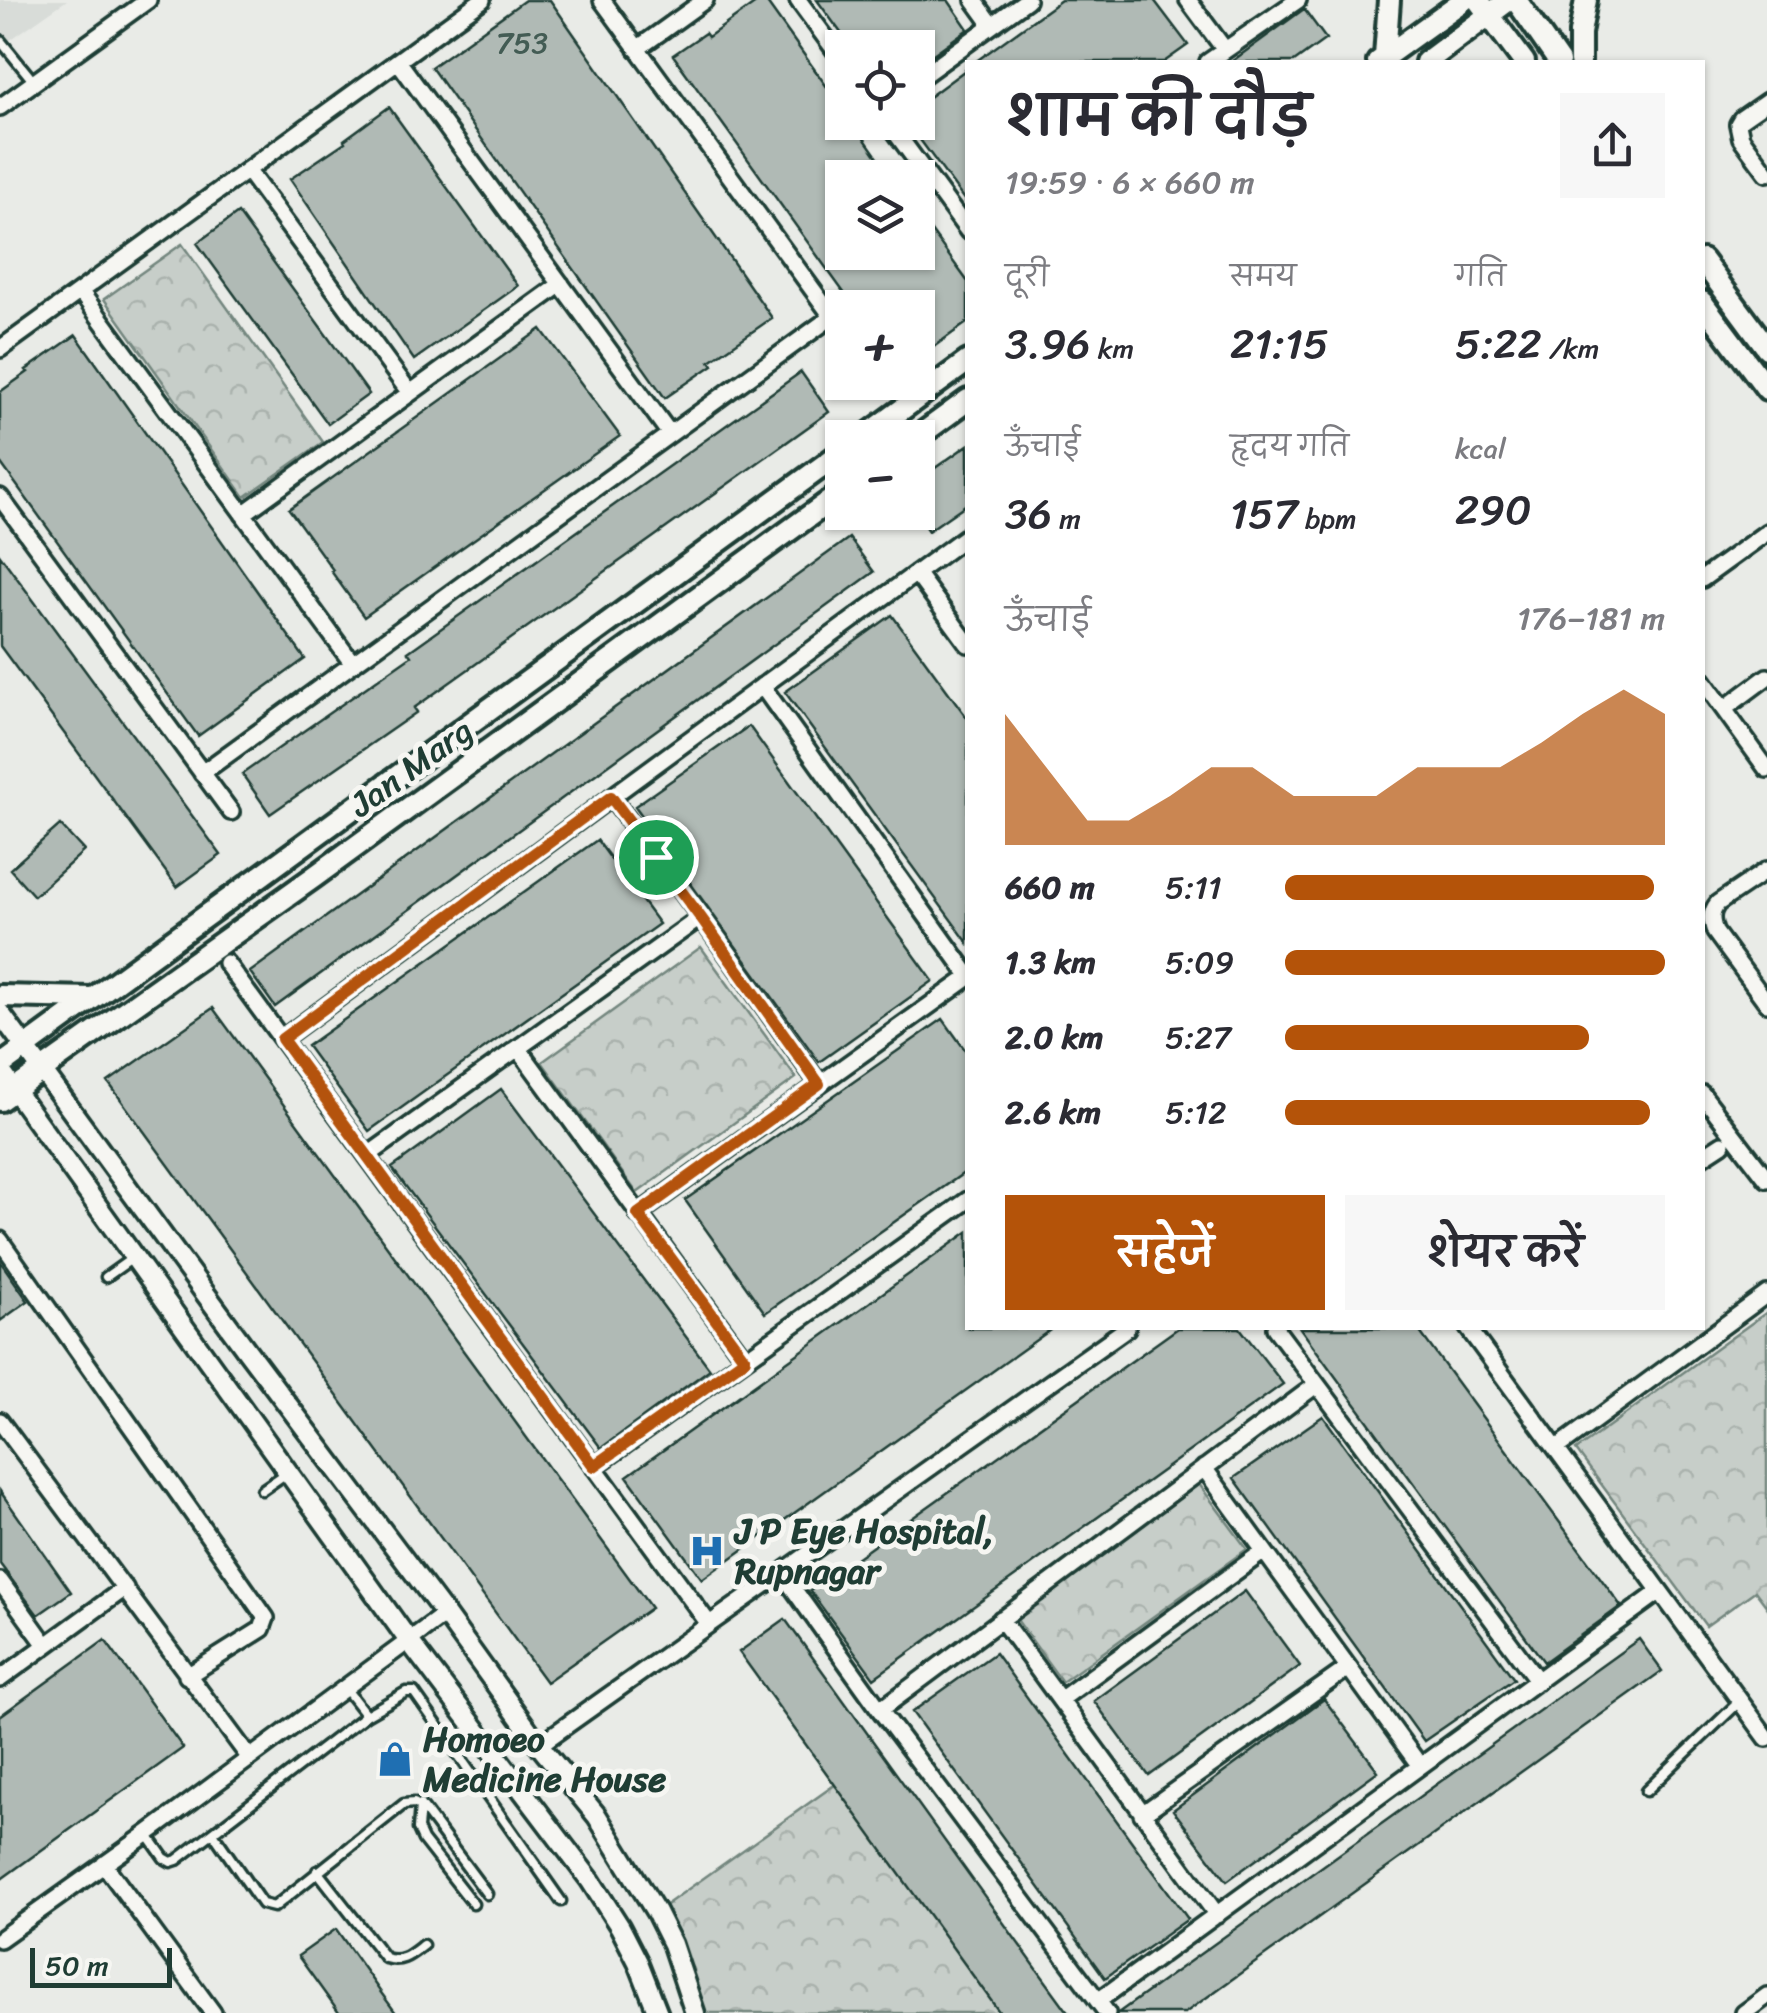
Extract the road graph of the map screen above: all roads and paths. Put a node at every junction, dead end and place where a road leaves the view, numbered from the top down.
1 (148, 0) edge
2 (482, 0) edge
3 (602, 0) edge
4 (705, 0) edge
5 (798, 0) edge
6 (974, 0) edge
7 (1027, 0) edge
8 (1188, 0) edge
9 (1298, 0) edge
10 (1389, 0) edge
11 (1464, 0) edge
12 (1513, 0) edge
13 (1586, 0) edge
14 (1484, 8) edge
15 (992, 25) junction
16 (825, 37) edge
17 (0, 40) edge
18 (637, 49) junction
19 (1224, 50) junction
20 (1211, 60) edge
21 (1382, 60) edge
22 (1428, 60) edge
23 (1523, 60) edge
24 (1558, 60) edge
25 (1580, 60) edge
26 (398, 61) junction
27 (935, 67) edge
28 (34, 82) junction
29 (1767, 101) edge
30 (0, 108) edge
31 (901, 140) edge
32 (1764, 163) edge
33 (247, 170) junction
34 (965, 227) edge
35 (1705, 264) edge
36 (561, 284) junction
37 (80, 291) junction
38 (825, 305) edge
39 (1705, 306) edge
40 (825, 332) edge
41 (1767, 348) edge
42 (0, 349) edge
43 (965, 364) edge
44 (1767, 389) edge
45 (410, 393) junction
46 (965, 402) edge
47 (888, 420) edge
48 (935, 424) edge
49 (670, 434) junction
50 (825, 464) edge
51 (0, 497) edge
52 (825, 504) edge
53 (244, 514) junction
54 (1767, 532) edge
55 (965, 537) edge
56 (916, 573) junction
57 (1705, 577) edge
58 (965, 640) edge
59 (353, 664) junction
60 (1767, 678) edge
61 (1705, 683) edge
62 (762, 686) junction
63 (1724, 709) junction
64 (1767, 769) edge
65 (202, 773) junction
66 (611, 797) junction
67 (231, 812) dead end
68 (1767, 870) edge
69 (701, 918) junction
70 (226, 963) dead end
71 (965, 972) edge
72 (965, 978) edge
73 (0, 996) edge
74 (92, 998) junction
75 (1767, 1004) edge
76 (0, 1013) edge
77 (282, 1039) junction
78 (25, 1047) junction
79 (518, 1048) junction
80 (0, 1068) edge
81 (41, 1069) junction
82 (819, 1084) junction
83 (7, 1095) edge
84 (1705, 1098) edge
85 (1722, 1144) dead end
86 (1705, 1155) edge
87 (367, 1156) junction
88 (1767, 1179) edge
89 (965, 1202) edge
90 (638, 1214) junction
91 (0, 1240) edge
92 (134, 1257) junction
93 (106, 1277) dead end
94 (1767, 1294) edge
95 (1124, 1330) edge
96 (1276, 1330) edge
97 (1469, 1330) edge
98 (745, 1359) junction
99 (1316, 1384) junction
100 (0, 1421) edge
101 (1556, 1448) junction
102 (594, 1466) junction
103 (1204, 1468) junction
104 (288, 1472) junction
105 (262, 1490) dead end
106 (1264, 1551) junction
107 (782, 1572) junction
108 (0, 1582) edge
109 (126, 1588) junction
110 (1659, 1592) junction
111 (444, 1614) junction
112 (1001, 1619) junction
113 (709, 1624) junction
114 (409, 1640) junction
115 (46, 1646) junction
116 (1348, 1668) junction
117 (187, 1676) junction
118 (0, 1678) edge
119 (1538, 1681) junction
120 (344, 1688) junction
121 (1060, 1700) junction
122 (1740, 1702) junction
123 (880, 1710) junction
124 (366, 1715) junction
125 (1767, 1738) edge
126 (539, 1745) junction
127 (250, 1758) junction
128 (1420, 1766) junction
129 (1646, 1792) dead end
130 (420, 1805) junction
131 (1142, 1814) junction
132 (213, 1833) junction
133 (147, 1834) junction
134 (104, 1864) junction
135 (317, 1871) junction
136 (487, 1894) dead end
137 (561, 1900) dead end
138 (473, 1904) dead end
139 (1216, 1914) junction
140 (0, 1939) edge
141 (423, 1945) dead end
142 (1767, 1996) edge
143 (1102, 2007) edge
144 (212, 2013) edge
145 (658, 2013) edge
146 (695, 2013) edge
147 (1744, 2013) edge

1 - 28 street
2 - 26 street
3 - 18 street
4 - 18 street
5 - 16 street
6 - 15 street
7 - 15 street
8 - 19 street
9 - 19 street
10 - 21 main road
11 - 21 main road
12 - 14 main road
12 - 24 main road
13 - 25 main road
14 - 22 main road
14 - 23 main road
15 - 27 street
17 - 28 lane
18 - 38 street
19 - 20 street
26 - 33 street
26 - 36 street
28 - 30 street
29 - 32 street
31 - 34 street
33 - 37 street
33 - 45 street
35 - 41 main road
36 - 45 street
36 - 49 street
37 - 42 street
37 - 53 street
39 - 44 main road
40 - 49 street
43 - 47 main road
45 - 53 street
46 - 48 main road
49 - 59 street
50 - 74 main road
51 - 65 street
52 - 81 main road, Jan Marg
53 - 59 street
54 - 57 street
55 - 56 street
56 - 58 street
56 - 62 street
59 - 65 street
60 - 63 street
61 - 63 street
62 - 66 street
62 - 71 street
63 - 64 street
65 - 67 street
66 - 69 street
66 - 77 street
68 - 75 street
69 - 79 street
69 - 82 street
70 - 77 street
72 - 82 street
73 - 74 main road
74 - 78 main road
76 - 78 street
77 - 87 street
78 - 80 main road
78 - 81 street
79 - 87 street
79 - 90 street
80 - 83 street
81 - 83 main road, Jan Marg
81 - 111 street
82 - 90 street
83 - 92 street
84 - 88 street
85 - 86 street
87 - 102 street
89 - 98 street
90 - 98 street
91 - 117 street
92 - 93 lane
92 - 104 street
94 - 101 street
95 - 107 street
96 - 99 street
97 - 101 street
98 - 102 street
99 - 103 street
99 - 119 street
100 - 109 street
101 - 110 street
102 - 113 street
103 - 106 street
103 - 112 street
104 - 105 lane
104 - 114 street
106 - 116 street
106 - 121 street
107 - 113 street
107 - 123 street
108 - 115 street
109 - 115 street
109 - 117 street
110 - 119 street
110 - 122 street
111 - 114 street
111 - 126 street
112 - 121 street
112 - 123 street
113 - 126 street
114 - 120 street
114 - 145 street
115 - 118 street
116 - 128 street
116 - 131 street
117 - 127 street
119 - 128 street
120 - 124 lane
120 - 127 street
121 - 131 street
122 - 125 street
122 - 129 lane
123 - 143 street
124 - 132 lane
124 - 137 lane
126 - 146 street
127 - 133 street
128 - 139 street
130 - 135 lane
130 - 136 lane
130 - 138 lane
131 - 139 street
132 - 133 lane
132 - 135 lane
133 - 134 street
134 - 140 street
134 - 144 street
135 - 141 lane
139 - 143 street
142 - 147 street

